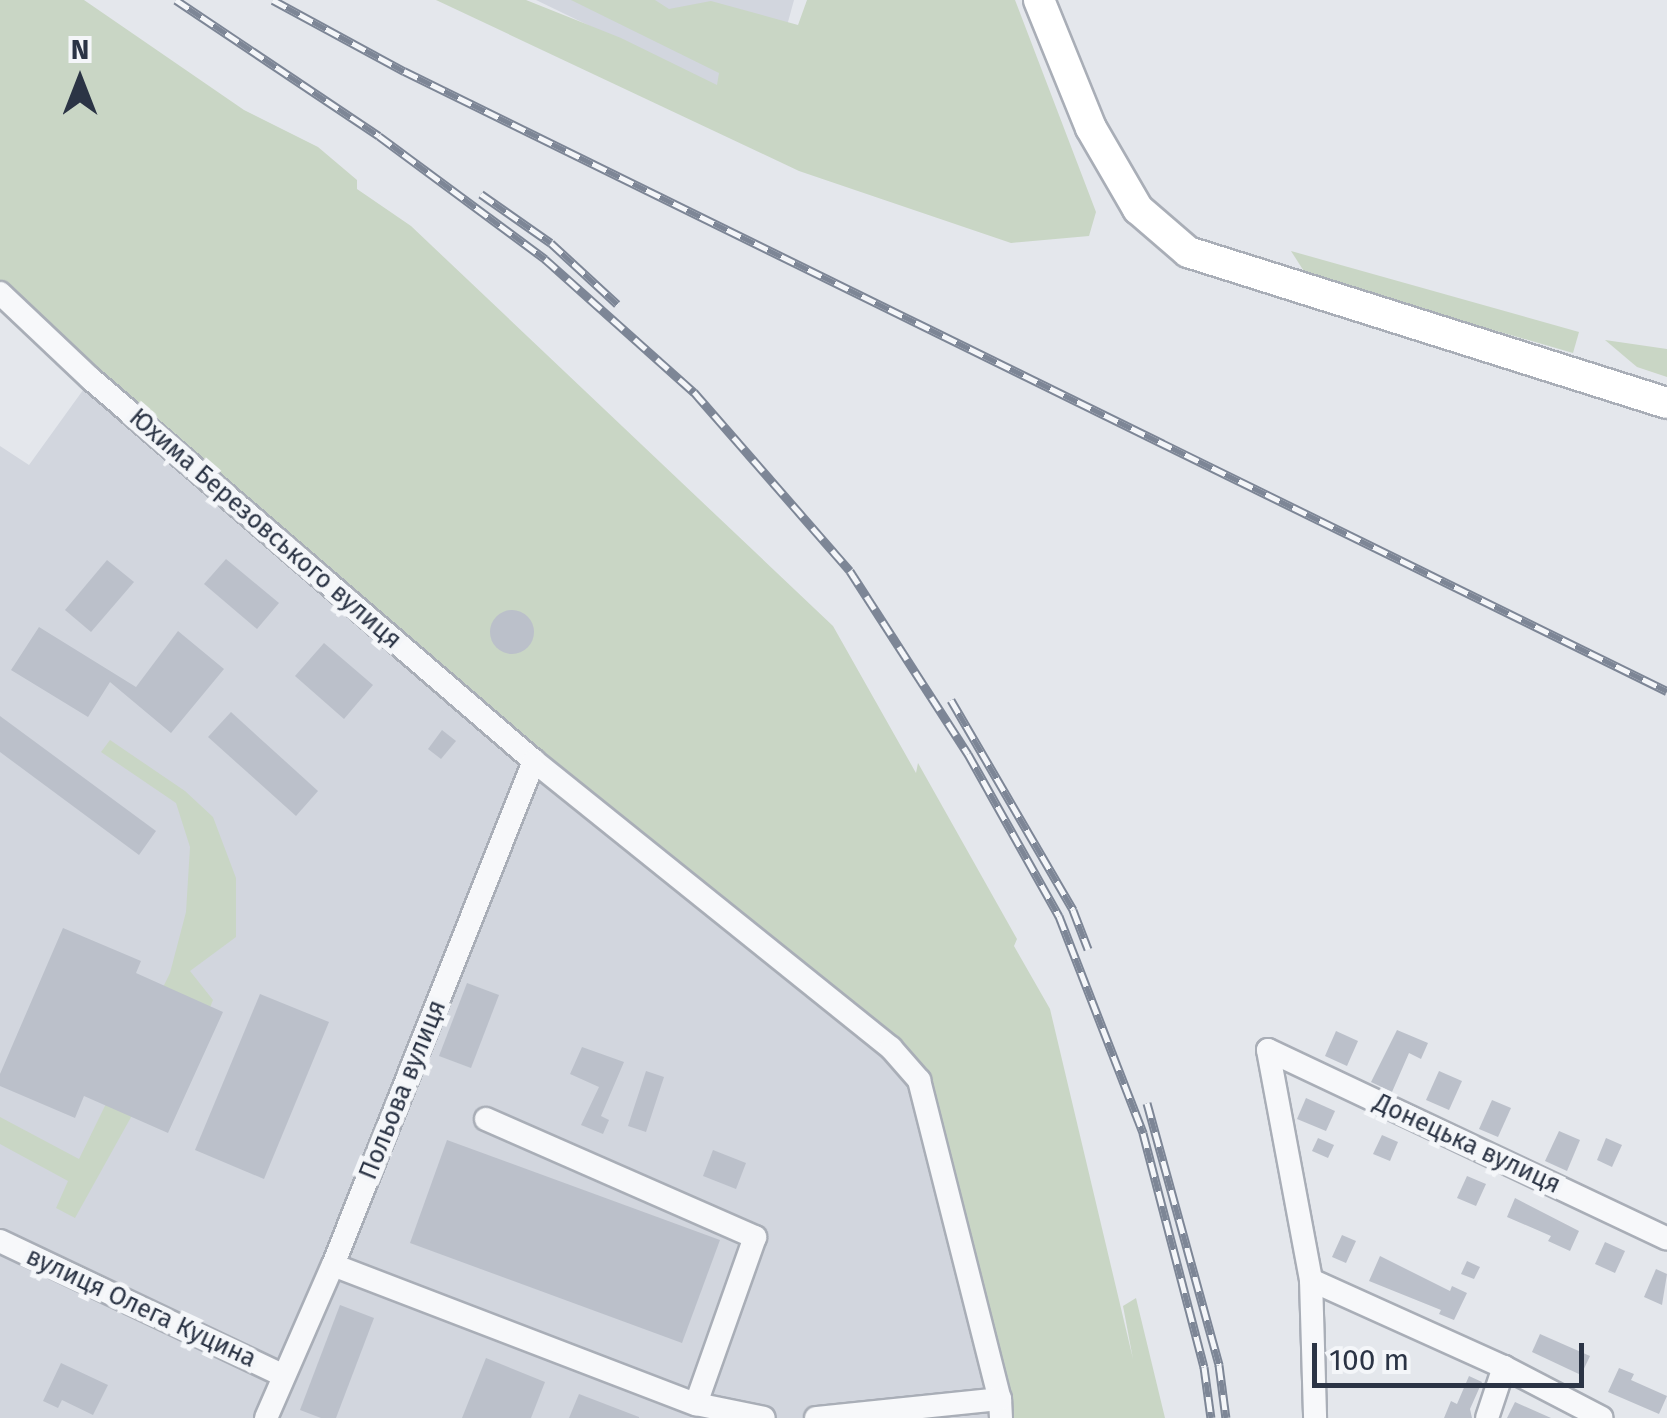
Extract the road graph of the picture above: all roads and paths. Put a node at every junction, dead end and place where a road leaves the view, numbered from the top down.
1 (1039, 0) edge
2 (0, 293) edge
3 (1667, 404) edge
4 (534, 761) junction
5 (486, 1120) dead end
6 (1667, 1239) edge
7 (0, 1241) edge
8 (333, 1265) junction
9 (1311, 1280) junction
10 (1504, 1367) junction
11 (282, 1375) junction
12 (696, 1404) junction
13 (1001, 1409) edge
14 (266, 1418) edge
15 (764, 1418) edge
16 (816, 1418) edge
17 (1315, 1418) edge
18 (1487, 1418) edge
19 (1602, 1418) edge

1 - 3 main road
2 - 4 street, Юхима Березовського вулиця
4 - 8 street, Польова вулиця
4 - 13 street, Юхима Березовського вулиця
5 - 12 street
6 - 9 street, Донецька вулиця
7 - 11 street, вулиця Олега Куцина
8 - 11 street, Польова вулиця
8 - 12 street
9 - 10 street
9 - 17 street
10 - 18 street
10 - 19 street
11 - 14 street, Польова вулиця
12 - 15 street
13 - 16 street

